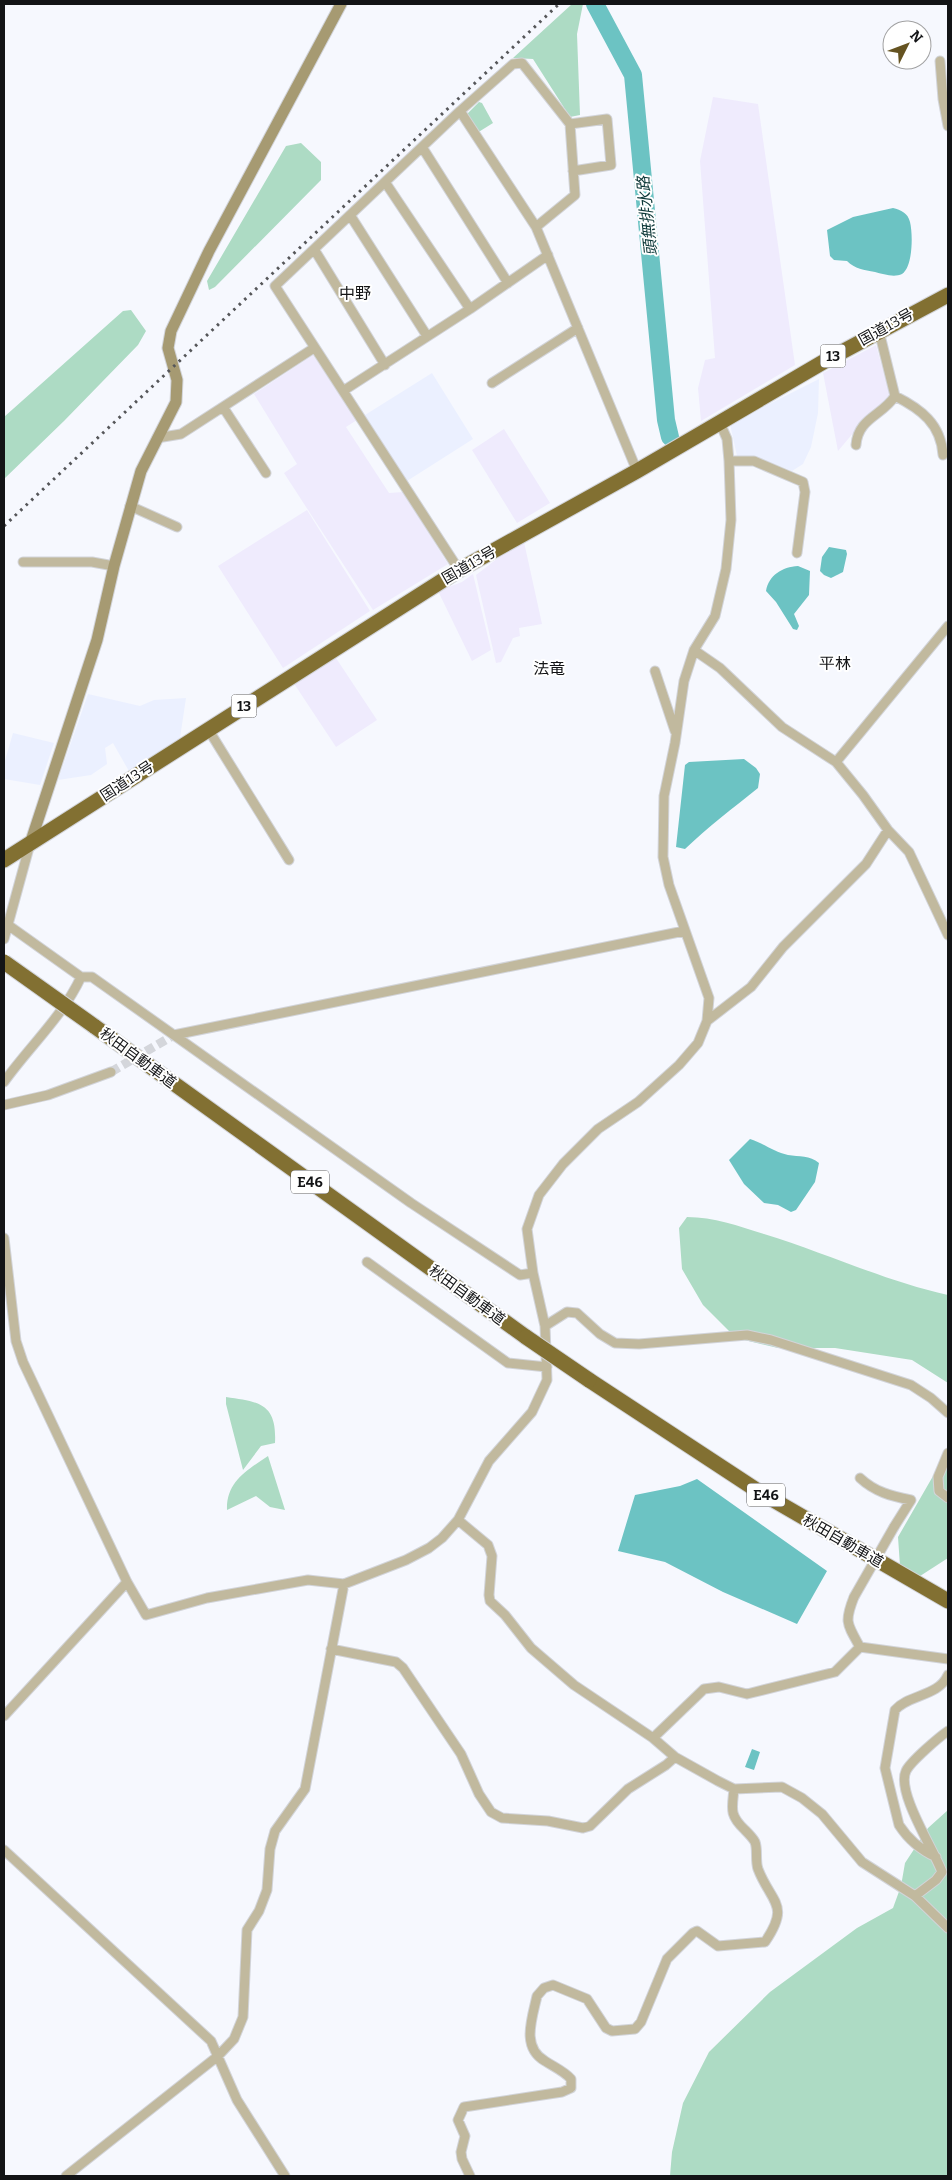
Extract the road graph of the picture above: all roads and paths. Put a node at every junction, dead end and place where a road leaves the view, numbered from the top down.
1 (341, 4) edge
2 (940, 60) dead end
3 (946, 98) edge
4 (460, 110) junction
5 (570, 124) junction
6 (948, 126) edge
7 (422, 147) junction
8 (573, 171) junction
9 (385, 182) junction
10 (350, 216) junction
11 (536, 227) junction
12 (314, 249) junction
13 (548, 255) junction
14 (508, 283) junction
15 (948, 294) edge
16 (470, 309) junction
17 (578, 328) junction
18 (879, 331) junction
19 (427, 336) junction
20 (314, 348) junction
21 (385, 365) junction
22 (492, 383) dead end
23 (343, 391) junction
24 (895, 396) junction
25 (223, 406) junction
26 (720, 423) junction
27 (157, 438) junction
28 (856, 445) dead end
29 (943, 455) dead end
30 (729, 461) junction
31 (637, 471) junction
32 (266, 472) dead end
33 (130, 506) junction
34 (177, 527) dead end
35 (797, 553) dead end
36 (23, 562) dead end
37 (114, 566) junction
38 (460, 570) junction
39 (948, 626) edge
40 (694, 650) junction
41 (655, 671) dead end
42 (208, 729) junction
43 (676, 733) junction
44 (836, 762) junction
45 (888, 830) junction
46 (30, 844) junction
47 (4, 860) edge
48 (289, 860) dead end
49 (8, 925) junction
50 (684, 931) junction
51 (948, 935) edge
52 (4, 939) edge
53 (4, 962) edge
54 (81, 977) junction
55 (707, 1021) junction
56 (174, 1035) junction
57 (111, 1072) tunnel mouth
58 (4, 1082) edge
59 (4, 1105) edge
60 (4, 1238) edge
61 (367, 1262) dead end
62 (533, 1273) junction
63 (546, 1326) junction
64 (547, 1366) junction
65 (948, 1413) edge
66 (948, 1453) edge
67 (860, 1478) dead end
68 (948, 1498) edge
69 (458, 1520) junction
70 (127, 1582) junction
71 (344, 1584) junction
72 (948, 1601) edge
73 (860, 1647) junction
74 (331, 1649) junction
75 (948, 1659) edge
76 (948, 1675) edge
77 (4, 1716) edge
78 (948, 1731) edge
79 (653, 1738) junction
80 (675, 1757) junction
81 (734, 1788) junction
82 (4, 1850) edge
83 (936, 1857) junction
84 (915, 1896) junction
85 (948, 1928) edge
86 (218, 2056) junction
87 (66, 2176) edge
88 (285, 2176) edge
89 (470, 2176) edge

1 - 27 street
2 - 3 street
3 - 6 street
4 - 5 street
4 - 7 street
4 - 11 street
5 - 8 street
5 - 8 street
7 - 9 street
7 - 14 street
8 - 11 street
9 - 10 street
9 - 16 street
10 - 12 street
10 - 19 street
11 - 13 street
12 - 20 street
12 - 21 street
13 - 14 street
13 - 17 street
14 - 16 street
15 - 18 highway, 国道13号 / 13
16 - 19 street
17 - 22 street
17 - 31 street
18 - 24 street
18 - 26 highway, 国道13号 / 13
19 - 21 street
20 - 23 street
20 - 25 street
21 - 23 street
23 - 38 street
24 - 28 street
24 - 29 street
25 - 27 street
25 - 32 street
26 - 30 street
26 - 31 highway, 国道13号 / 13
27 - 33 street
30 - 35 street
30 - 40 street
31 - 38 highway, 国道13号 / 13
33 - 34 street
33 - 37 street
36 - 37 street
37 - 46 street
38 - 42 highway, 国道13号 / 13
39 - 44 street
40 - 43 street
40 - 44 street
41 - 43 street
42 - 46 highway, 国道13号 / 13
42 - 48 street
43 - 50 street
44 - 45 street
45 - 51 street
45 - 55 street
46 - 47 highway, 国道13号 / 13
46 - 49 street
49 - 52 street
49 - 54 street
50 - 55 street
50 - 56 street
53 - 72 highway, 秋田自動車道 / E46, bridge
54 - 56 street
54 - 58 street
55 - 62 street
56 - 62 street
57 - 59 street
60 - 70 street
61 - 64 street
62 - 63 street
63 - 64 street
63 - 65 street
64 - 69 street
66 - 68 street
67 - 73 street, bridge
69 - 71 street
69 - 79 street
70 - 71 street
70 - 77 street
71 - 74 street
73 - 75 street
73 - 79 street
74 - 80 street
74 - 86 street
76 - 83 street
78 - 83 street
79 - 80 street
80 - 81 street
81 - 84 street
81 - 89 street
82 - 86 street
83 - 84 street
84 - 85 street
86 - 87 street
86 - 88 street

